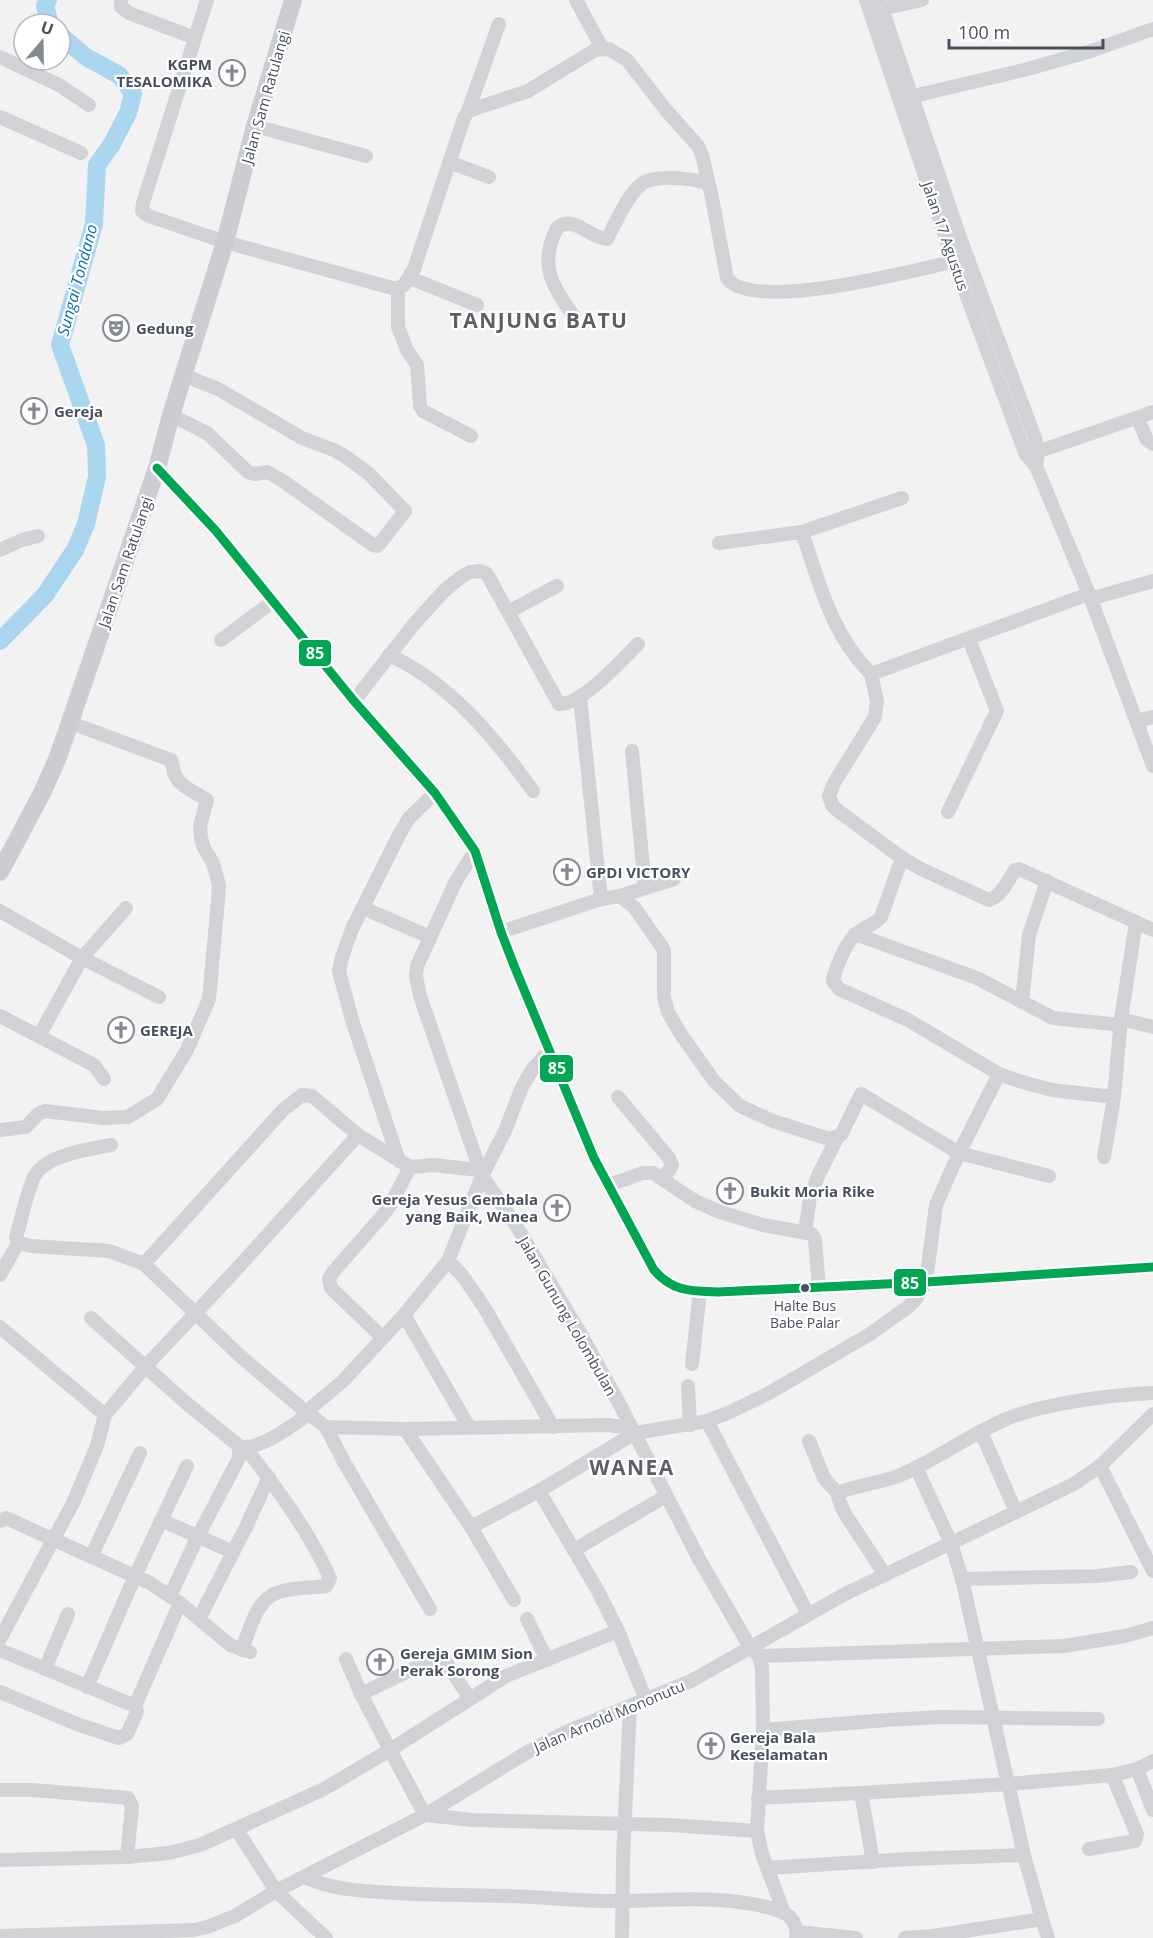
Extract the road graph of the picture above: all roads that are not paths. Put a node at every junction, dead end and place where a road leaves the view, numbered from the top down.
1 (121, 0) edge
2 (207, 0) edge
3 (293, 0) edge
4 (576, 0) edge
5 (866, 0) edge
6 (922, 0) edge
7 (880, 5) edge
8 (499, 24) dead end
9 (1153, 29) edge
10 (195, 38) junction
11 (602, 48) junction
12 (0, 57) edge
13 (906, 97) junction
14 (89, 105) dead end
15 (468, 111) junction
16 (0, 117) edge
17 (255, 126) junction
18 (81, 153) dead end
19 (366, 156) dead end
20 (449, 162) junction
21 (489, 177) dead end
22 (708, 183) junction
23 (225, 242) junction
24 (968, 258) junction
25 (954, 262) junction
26 (410, 278) junction
27 (398, 288) junction
28 (477, 305) dead end
29 (573, 315) dead end
30 (183, 375) junction
31 (1153, 412) edge
32 (171, 415) junction
33 (1138, 418) junction
34 (471, 436) dead end
35 (1153, 444) edge
36 (1032, 454) junction
37 (158, 468) junction
38 (902, 498) dead end
39 (802, 532) junction
40 (38, 536) dead end
41 (719, 543) dead end
42 (0, 550) edge
43 (1153, 582) edge
44 (557, 586) dead end
45 (1090, 597) junction
46 (272, 602) junction
47 (508, 612) junction
48 (969, 639) junction
49 (221, 640) dead end
50 (638, 644) dead end
51 (389, 655) junction
52 (871, 674) junction
53 (580, 697) junction
54 (354, 701) junction
55 (1153, 717) edge
56 (1136, 720) junction
57 (71, 723) junction
58 (632, 751) dead end
59 (1153, 766) edge
60 (533, 791) dead end
61 (435, 793) junction
62 (948, 812) dead end
63 (475, 851) junction
64 (902, 858) junction
65 (0, 872) edge
66 (674, 879) dead end
67 (1047, 881) junction
68 (645, 888) junction
69 (620, 896) junction
70 (601, 899) junction
71 (126, 908) dead end
72 (363, 908) junction
73 (0, 911) edge
74 (1136, 922) junction
75 (1153, 930) edge
76 (501, 932) junction
77 (855, 934) junction
78 (430, 937) junction
79 (82, 958) junction
80 (159, 997) dead end
81 (1022, 1002) junction
82 (0, 1016) edge
83 (1121, 1022) junction
84 (1153, 1027) edge
85 (39, 1036) junction
86 (549, 1051) junction
87 (999, 1074) junction
88 (104, 1079) dead end
89 (618, 1097) dead end
90 (1114, 1097) junction
91 (0, 1130) edge
92 (358, 1135) junction
93 (837, 1138) junction
94 (111, 1145) dead end
95 (959, 1153) junction
96 (1104, 1157) dead end
97 (404, 1164) junction
98 (480, 1173) junction
99 (1048, 1176) dead end
100 (660, 1178) junction
101 (609, 1185) junction
102 (805, 1232) junction
103 (18, 1242) junction
104 (448, 1261) junction
105 (144, 1263) junction
106 (1153, 1267) edge
107 (0, 1275) edge
108 (926, 1282) junction
109 (819, 1288) junction
110 (700, 1291) junction
111 (196, 1314) junction
112 (404, 1315) junction
113 (91, 1318) dead end
114 (0, 1327) edge
115 (383, 1338) junction
116 (692, 1364) dead end
117 (145, 1367) junction
118 (688, 1386) dead end
119 (1153, 1393) edge
120 (308, 1413) junction
121 (1153, 1414) edge
122 (105, 1415) junction
123 (707, 1421) junction
124 (690, 1425) junction
125 (326, 1427) junction
126 (553, 1427) junction
127 (405, 1428) junction
128 (469, 1428) junction
129 (633, 1430) junction
130 (981, 1432) junction
131 (809, 1441) dead end
132 (243, 1447) junction
133 (140, 1453) dead end
134 (187, 1466) dead end
135 (1100, 1466) junction
136 (916, 1467) junction
137 (268, 1477) junction
138 (539, 1491) junction
139 (838, 1494) junction
140 (666, 1496) junction
141 (1016, 1512) junction
142 (161, 1520) junction
143 (0, 1521) edge
144 (471, 1527) junction
145 (198, 1536) junction
146 (55, 1540) junction
147 (951, 1543) junction
148 (574, 1550) junction
149 (233, 1552) junction
150 (92, 1556) junction
151 (1153, 1571) edge
152 (1131, 1572) dead end
153 (885, 1575) junction
154 (135, 1576) junction
155 (962, 1579) junction
156 (175, 1600) junction
157 (514, 1600) dead end
158 (430, 1609) dead end
159 (68, 1614) dead end
160 (808, 1614) junction
161 (199, 1619) junction
162 (526, 1619) dead end
163 (1153, 1628) edge
164 (618, 1631) junction
165 (0, 1639) edge
166 (0, 1650) edge
167 (977, 1650) junction
168 (754, 1651) junction
169 (346, 1659) dead end
170 (547, 1660) junction
171 (45, 1669) junction
172 (87, 1687) junction
173 (0, 1692) edge
174 (361, 1694) junction
175 (470, 1699) junction
176 (646, 1700) junction
177 (135, 1706) junction
178 (630, 1706) junction
179 (993, 1717) junction
180 (1098, 1719) dead end
181 (763, 1730) junction
182 (390, 1750) junction
183 (1153, 1761) edge
184 (1137, 1769) junction
185 (1112, 1775) junction
186 (1009, 1784) junction
187 (0, 1790) edge
188 (861, 1793) junction
189 (758, 1798) junction
190 (1153, 1810) edge
191 (425, 1815) junction
192 (624, 1823) junction
193 (237, 1830) junction
194 (757, 1831) junction
195 (1089, 1849) dead end
196 (1024, 1855) junction
197 (127, 1857) junction
198 (0, 1860) edge
199 (873, 1862) junction
200 (767, 1868) junction
201 (304, 1877) junction
202 (276, 1892) junction
203 (624, 1901) junction
204 (784, 1913) junction
205 (1042, 1919) junction
206 (797, 1935) edge
207 (0, 1936) edge
208 (326, 1938) edge
209 (622, 1938) edge
210 (856, 1938) edge
211 (905, 1938) edge
212 (1048, 1938) edge

1 - 10 street
2 - 10 street
3 - 17 main road, Jalan Sam Ratulangi
4 - 11 street
5 - 13 street, Jalan 17 Agustus
6 - 7 street
7 - 13 street, Jalan 17 Agustus
8 - 15 street
9 - 13 street
10 - 23 street
11 - 15 street
11 - 22 street
12 - 14 street
13 - 24 street, Jalan 17 Agustus
13 - 25 street, Jalan 17 Agustus
15 - 20 street
16 - 18 street
17 - 19 street
17 - 23 main road, Jalan Sam Ratulangi
20 - 21 street
20 - 26 street
22 - 25 street
22 - 29 street
23 - 27 street
23 - 30 main road, Jalan Sam Ratulangi
24 - 25 street
24 - 36 street, Jalan 17 Agustus
25 - 36 street, Jalan 17 Agustus
26 - 27 street
26 - 28 street
27 - 34 street
30 - 32 main road, Jalan Sam Ratulangi
30 - 32 street
31 - 33 street
32 - 37 main road, Jalan Sam Ratulangi
33 - 35 street
33 - 36 street
36 - 45 street, Jalan 17 Agustus
37 - 46 street
37 - 57 main road, Jalan Sam Ratulangi
38 - 39 street
39 - 41 street
39 - 52 street
40 - 42 street
43 - 45 street
44 - 47 street
45 - 48 street
45 - 56 street, Jalan 17 Agustus
46 - 49 street
46 - 54 street
47 - 51 street
47 - 53 street
48 - 52 street
48 - 62 street
50 - 53 street
51 - 54 street
51 - 60 street
52 - 64 street
53 - 70 street
54 - 61 street
55 - 56 street
56 - 59 street, Jalan 17 Agustus
57 - 65 main road, Jalan Sam Ratulangi
57 - 91 street
58 - 68 street
61 - 63 street
61 - 72 street
63 - 76 street
63 - 78 street, Jalan Gunung Lolombulan
64 - 67 street
64 - 77 street
66 - 68 street
67 - 74 street
67 - 81 street
68 - 69 street
69 - 70 street
69 - 93 street
70 - 76 street
71 - 79 street
72 - 78 street
72 - 97 street
73 - 79 street
74 - 75 street
74 - 83 street
76 - 86 street
77 - 81 street
77 - 87 street
78 - 98 street, Jalan Gunung Lolombulan
79 - 80 street
79 - 85 street
81 - 83 street
82 - 85 street
83 - 84 street
83 - 90 street
85 - 88 street
86 - 98 street
86 - 101 street
87 - 90 street
87 - 95 street
89 - 100 street
90 - 96 street
92 - 97 street
92 - 105 street
92 - 111 street
93 - 95 street
93 - 102 street
94 - 103 street
95 - 99 street
95 - 108 street
97 - 98 street
97 - 115 street
98 - 104 street
98 - 129 street, Jalan Gunung Lolombulan
100 - 101 street
100 - 102 street
101 - 110 street
102 - 109 street
103 - 105 street
103 - 107 street
104 - 112 street
104 - 126 street
105 - 111 street
106 - 108 street
108 - 109 street
108 - 123 street
109 - 110 street
110 - 116 street
111 - 117 street
111 - 120 street
112 - 115 street
112 - 128 street
113 - 117 street
114 - 122 street
115 - 120 street
117 - 122 street
117 - 132 street
118 - 124 street
119 - 130 street
120 - 125 street
120 - 132 street
121 - 135 street, Jalan Arnold Mononutu
122 - 146 street
123 - 124 street
123 - 160 street
124 - 129 street
125 - 127 street
125 - 158 street
126 - 128 street
126 - 129 street
127 - 128 street
127 - 144 street
129 - 138 street
129 - 140 street, Jalan Gunung Lolombulan
130 - 136 street
130 - 141 street
131 - 139 street
132 - 137 street
132 - 145 street
133 - 150 street
134 - 142 street
135 - 141 street, Jalan Arnold Mononutu
135 - 151 street
136 - 139 street
136 - 147 street
137 - 149 street
137 - 161 street
138 - 144 street
138 - 148 street
139 - 153 street
140 - 148 street
140 - 168 street, Jalan Gunung Lolombulan
141 - 147 street, Jalan Arnold Mononutu
142 - 145 street
142 - 154 street
143 - 146 street
144 - 157 street
145 - 149 street
145 - 156 street
146 - 150 street
146 - 165 street
147 - 153 street, Jalan Arnold Mononutu
147 - 155 street
148 - 164 street
149 - 161 street
150 - 154 street
152 - 155 street
153 - 160 street, Jalan Arnold Mononutu
154 - 156 street
154 - 172 street
155 - 167 street
156 - 161 street
156 - 177 street
159 - 171 street
160 - 168 street, Jalan Arnold Mononutu
162 - 170 street
163 - 167 street
164 - 170 street
164 - 176 street
166 - 171 street
167 - 168 street
167 - 179 street
168 - 176 street, Jalan Arnold Mononutu
168 - 181 street
169 - 174 street
170 - 175 street
171 - 172 street
172 - 177 street
173 - 177 street
174 - 175 street
174 - 182 street
175 - 182 street
176 - 178 street, Jalan Arnold Mononutu
178 - 191 street, Jalan Arnold Mononutu
178 - 192 street
179 - 180 street
179 - 181 street
179 - 186 street
181 - 189 street
182 - 191 street
182 - 193 street
183 - 184 street
184 - 185 street
184 - 190 street
185 - 186 street
185 - 195 street
186 - 188 street
186 - 196 street
187 - 197 street
188 - 189 street
188 - 199 street
189 - 194 street
191 - 192 street
191 - 201 street, Jalan Arnold Mononutu
192 - 194 street
192 - 203 street
193 - 197 street
193 - 202 street
194 - 200 street
196 - 199 street
196 - 205 street
197 - 198 street
199 - 200 street
200 - 204 street
201 - 202 street, Jalan Arnold Mononutu
201 - 203 street
202 - 207 street, Jalan Arnold Mononutu
202 - 208 street
203 - 204 street
203 - 209 street
204 - 206 street
205 - 211 street
205 - 212 street
206 - 210 street

